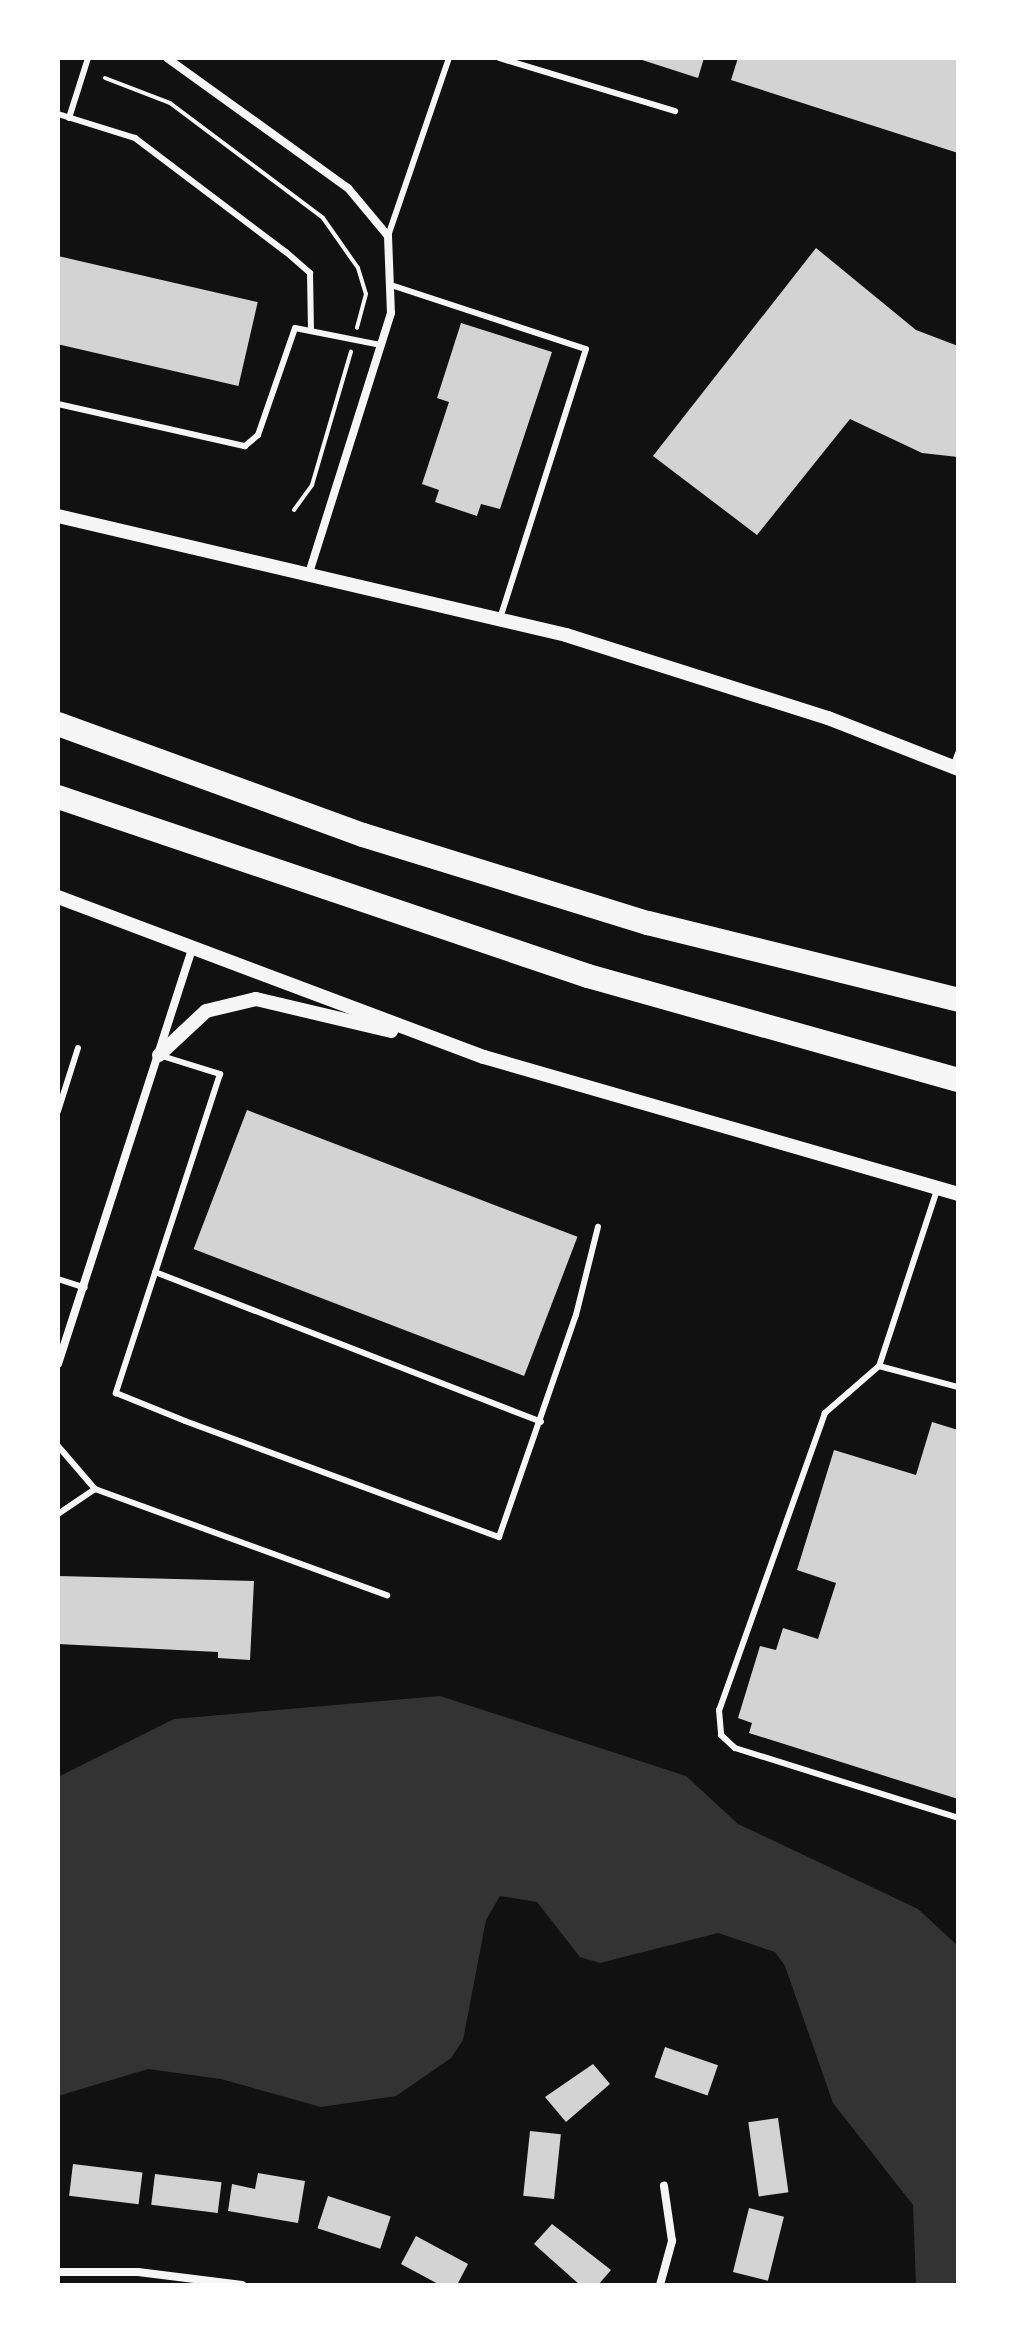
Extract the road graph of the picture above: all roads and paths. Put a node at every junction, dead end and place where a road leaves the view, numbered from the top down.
1 (88, 58) edge
2 (167, 58) edge
3 (449, 58) edge
4 (499, 58) edge
5 (675, 111) dead end
6 (58, 114) edge
7 (69, 118) junction
8 (388, 236) junction
9 (394, 286) junction
10 (311, 328) junction
11 (381, 345) junction
12 (58, 404) edge
13 (58, 516) edge
14 (309, 573) junction
15 (500, 618) junction
16 (58, 724) edge
17 (956, 763) edge
18 (58, 797) edge
19 (58, 897) edge
20 (191, 951) junction
21 (958, 1000) edge
22 (773, 1025) junction
23 (456, 1047) junction
24 (78, 1048) dead end
25 (159, 1055) junction
26 (958, 1064) edge
27 (958, 1080) edge
28 (58, 1111) edge
29 (937, 1190) junction
30 (958, 1194) edge
31 (598, 1227) dead end
32 (155, 1272) junction
33 (58, 1279) edge
34 (85, 1288) junction
35 (58, 1364) edge
36 (879, 1366) junction
37 (958, 1387) edge
38 (541, 1422) junction
39 (58, 1446) edge
40 (95, 1489) junction
41 (58, 1514) edge
42 (387, 1595) dead end
43 (958, 1818) edge
44 (664, 2186) dead end
45 (58, 2272) edge
46 (242, 2285) edge
47 (660, 2285) edge

1 - 7 lane
2 - 8 street
3 - 8 lane
4 - 5 lane
6 - 7 lane
7 - 10 lane
8 - 9 street
9 - 11 street
9 - 15 lane
10 - 11 lane
10 - 12 lane
11 - 14 street
13 - 14 street
14 - 15 street
15 - 17 street
16 - 21 highway
18 - 22 highway
19 - 20 street
20 - 23 street
20 - 25 street
22 - 26 highway
22 - 27 highway
23 - 25 street
23 - 29 street
24 - 28 lane
25 - 32 lane
25 - 34 street
29 - 30 street
29 - 36 lane
31 - 38 lane
32 - 38 lane
32 - 38 lane
33 - 34 lane
34 - 35 street
36 - 37 lane
36 - 43 lane
39 - 40 lane
40 - 41 lane
40 - 42 lane
44 - 47 street
45 - 46 street

